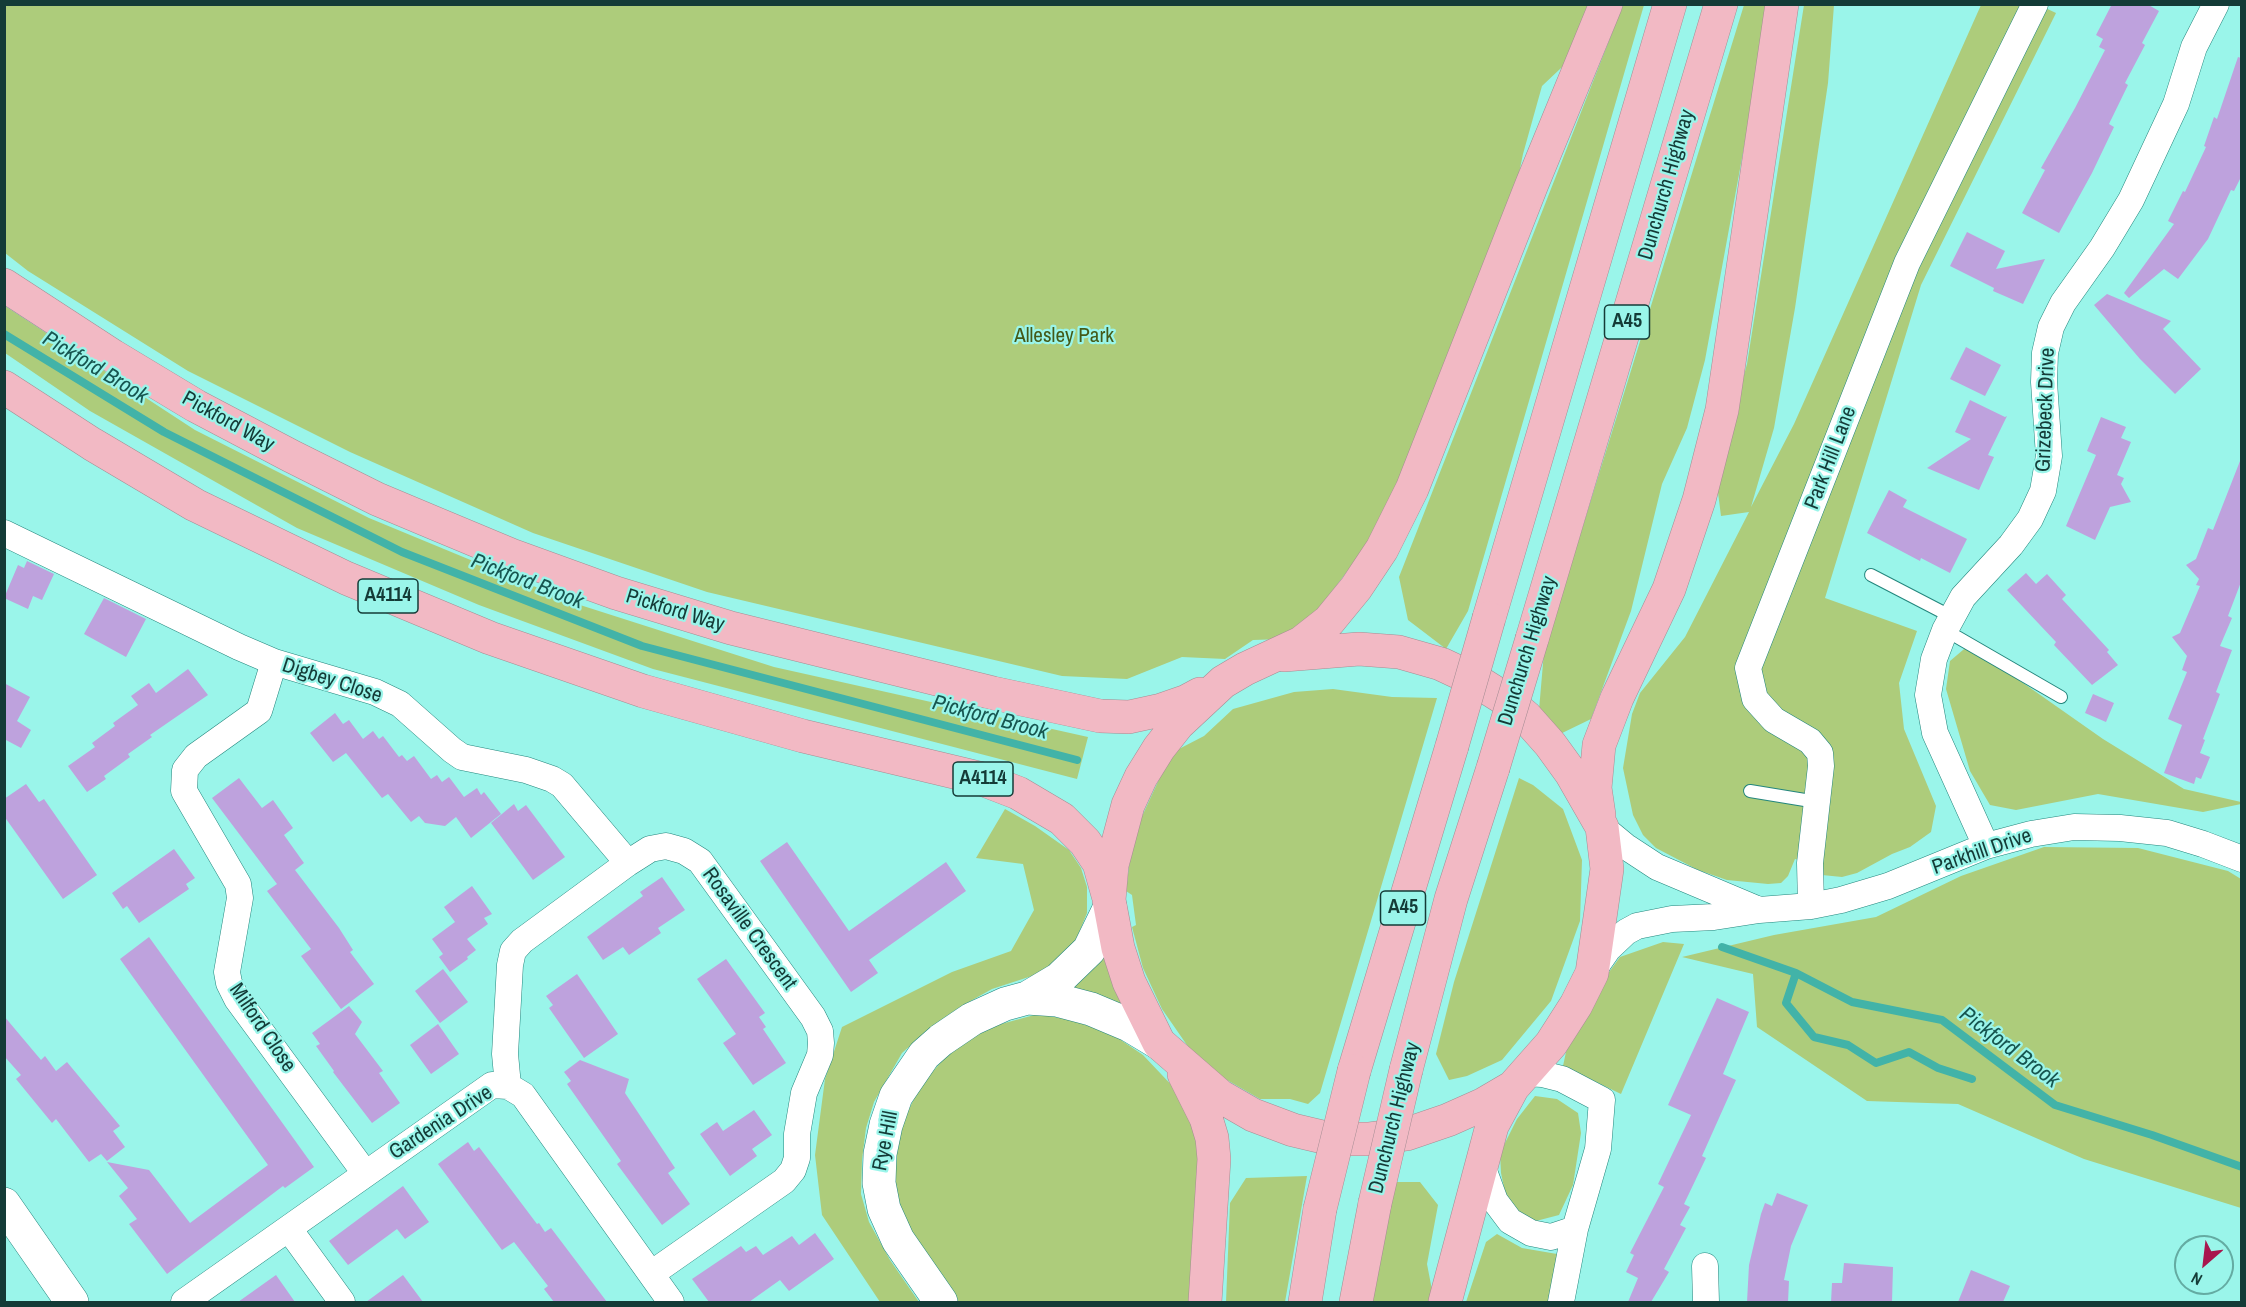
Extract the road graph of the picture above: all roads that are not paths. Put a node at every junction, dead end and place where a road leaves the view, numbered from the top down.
1 (1606, 4) edge
2 (1670, 4) edge
3 (1721, 4) edge
4 (1782, 4) edge
5 (2035, 4) edge
6 (2216, 4) edge
7 (4, 285) edge
8 (4, 387) edge
9 (4, 533) edge
10 (1872, 575) dead end
11 (1948, 623) junction
12 (1270, 657) junction
13 (274, 662) junction
14 (1223, 682) junction
15 (2061, 698) dead end
16 (1750, 792) dead end
17 (1817, 802) junction
18 (1601, 824) junction
19 (1986, 846) junction
20 (2241, 859) edge
21 (628, 863) junction
22 (1110, 904) junction
23 (1811, 906) junction
24 (1759, 910) junction
25 (1592, 973) junction
26 (1027, 998) junction
27 (1165, 1049) junction
28 (1520, 1080) junction
29 (508, 1086) junction
30 (1481, 1163) junction
31 (365, 1173) junction
32 (4, 1204) edge
33 (290, 1229) junction
34 (1575, 1229) junction
35 (1704, 1266) dead end
36 (651, 1274) junction
37 (72, 1302) edge
38 (184, 1302) edge
39 (342, 1302) edge
40 (671, 1302) edge
41 (941, 1302) edge
42 (1205, 1302) edge
43 (1305, 1302) edge
44 (1356, 1302) edge
45 (1445, 1302) edge
46 (1561, 1302) edge
47 (1706, 1302) edge

1 - 12 highway
2 - 43 highway, A45, bridge
3 - 44 highway, Dunchurch Highway / A45, bridge
4 - 18 highway
5 - 17 street, Park Hill Lane
6 - 11 street, Grizebeck Drive
7 - 14 highway, Pickford Way
8 - 22 highway, A4114
9 - 13 street, Digbey Close
10 - 11 lane
11 - 15 lane
11 - 19 street, Grizebeck Drive
12 - 14 highway
12 - 18 highway
13 - 21 street, Digbey Close
13 - 31 street, Milford Close
14 - 22 highway
16 - 17 lane
17 - 23 street, Park Hill Lane
18 - 24 street, Parkhill Drive
18 - 25 highway
19 - 20 street, Parkhill Drive
19 - 23 street, Parkhill Drive
21 - 29 street, Rosaville Crescent
21 - 36 street, Rosaville Crescent
22 - 26 street, Rye Hill
22 - 27 highway
23 - 24 street, Parkhill Drive
24 - 25 street, Parkhill Drive
25 - 28 highway
26 - 27 street, Rye Hill
26 - 41 street, Rye Hill
27 - 28 highway
27 - 42 highway
28 - 30 highway
28 - 34 street
29 - 31 street, Gardenia Drive
29 - 36 street, Gardenia Drive
30 - 34 street
30 - 45 highway
31 - 33 street, Gardenia Drive
32 - 37 street
33 - 38 street, Gardenia Drive
33 - 39 street
34 - 46 street
35 - 47 street
36 - 40 street, Gardenia Drive

